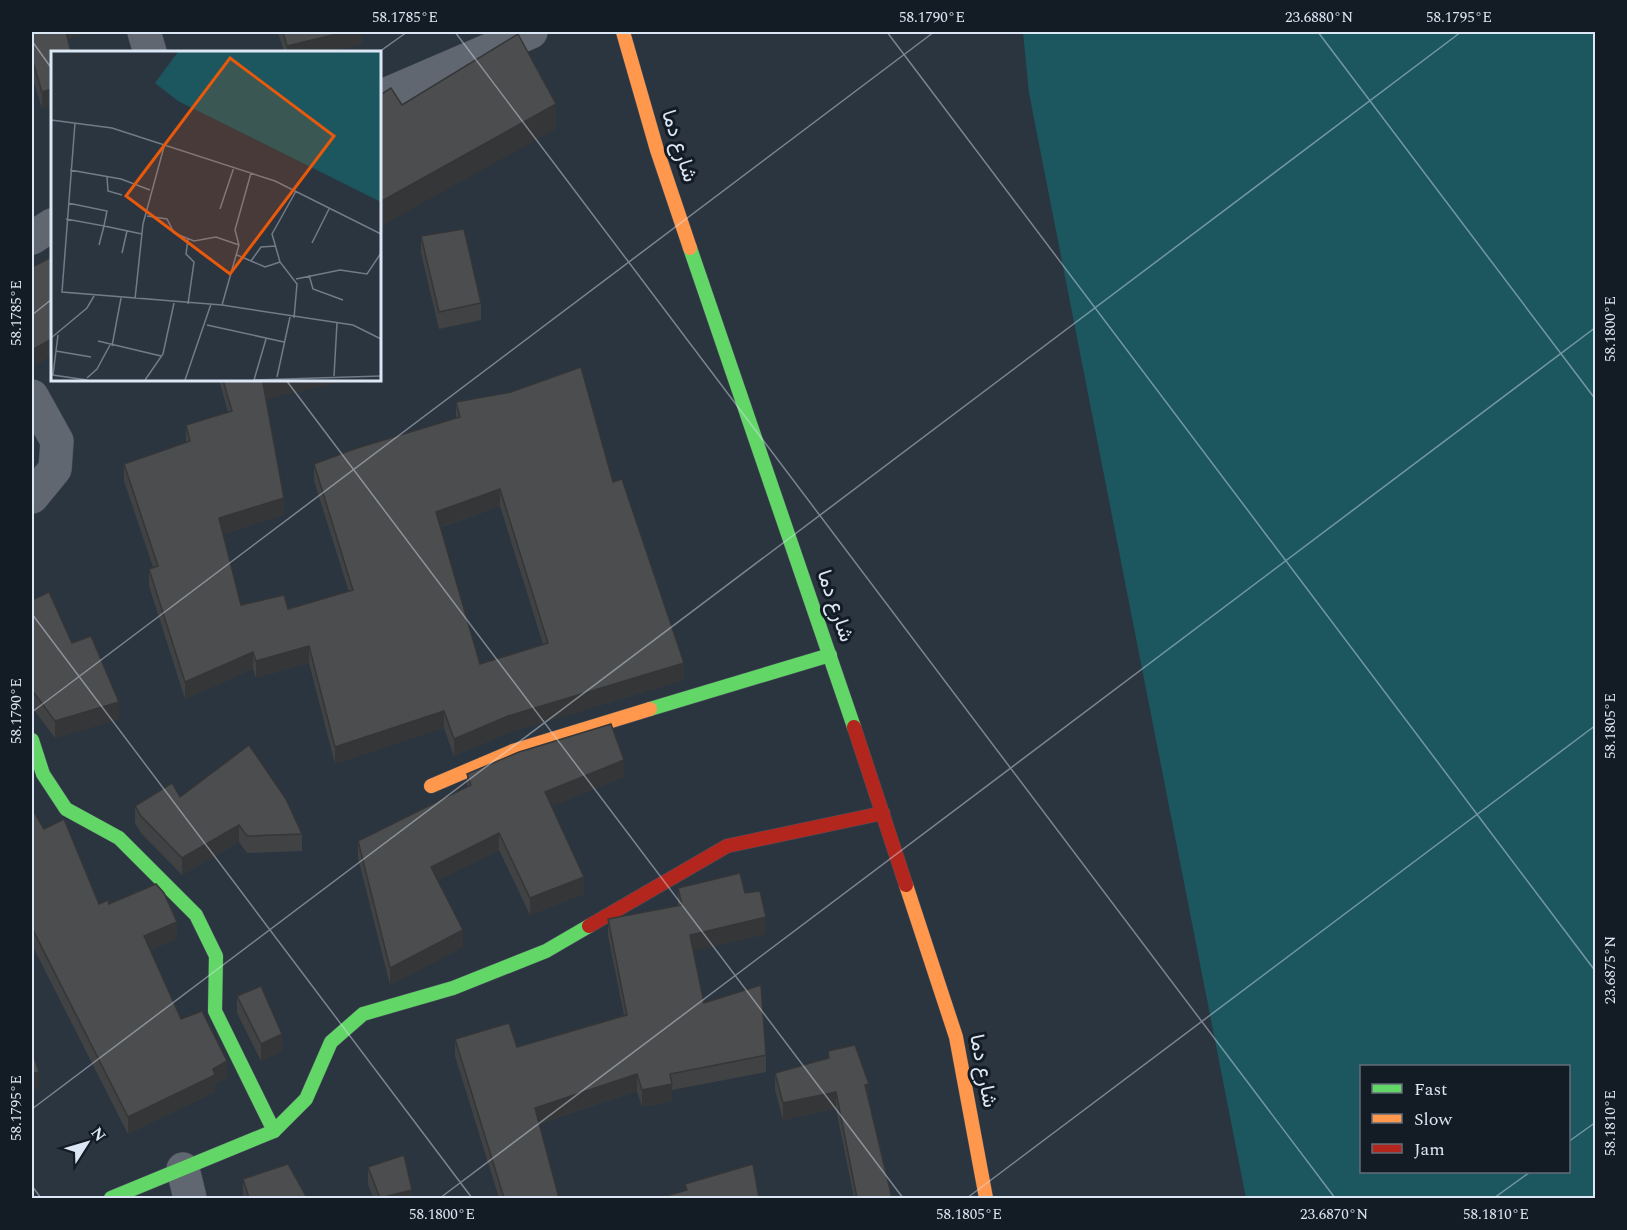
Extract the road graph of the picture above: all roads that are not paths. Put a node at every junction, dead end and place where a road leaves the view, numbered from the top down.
1 (144, 32) edge
2 (531, 32) edge
3 (623, 32) edge
4 (150, 51) edge
5 (381, 97) edge
6 (51, 226) edge
7 (32, 238) edge
8 (32, 396) edge
9 (32, 496) edge
10 (830, 655) junction
11 (32, 740) edge
12 (431, 786) dead end
13 (883, 813) junction
14 (274, 1131) junction
15 (186, 1184) edge
16 (111, 1198) edge
17 (986, 1198) edge

1 - 4 street
2 - 5 street
3 - 10 street, شارع دما
6 - 7 street
8 - 9 street
10 - 12 street
10 - 13 street, شارع دما
11 - 14 street
13 - 14 street
13 - 17 street, شارع دما
14 - 15 street
15 - 16 street

